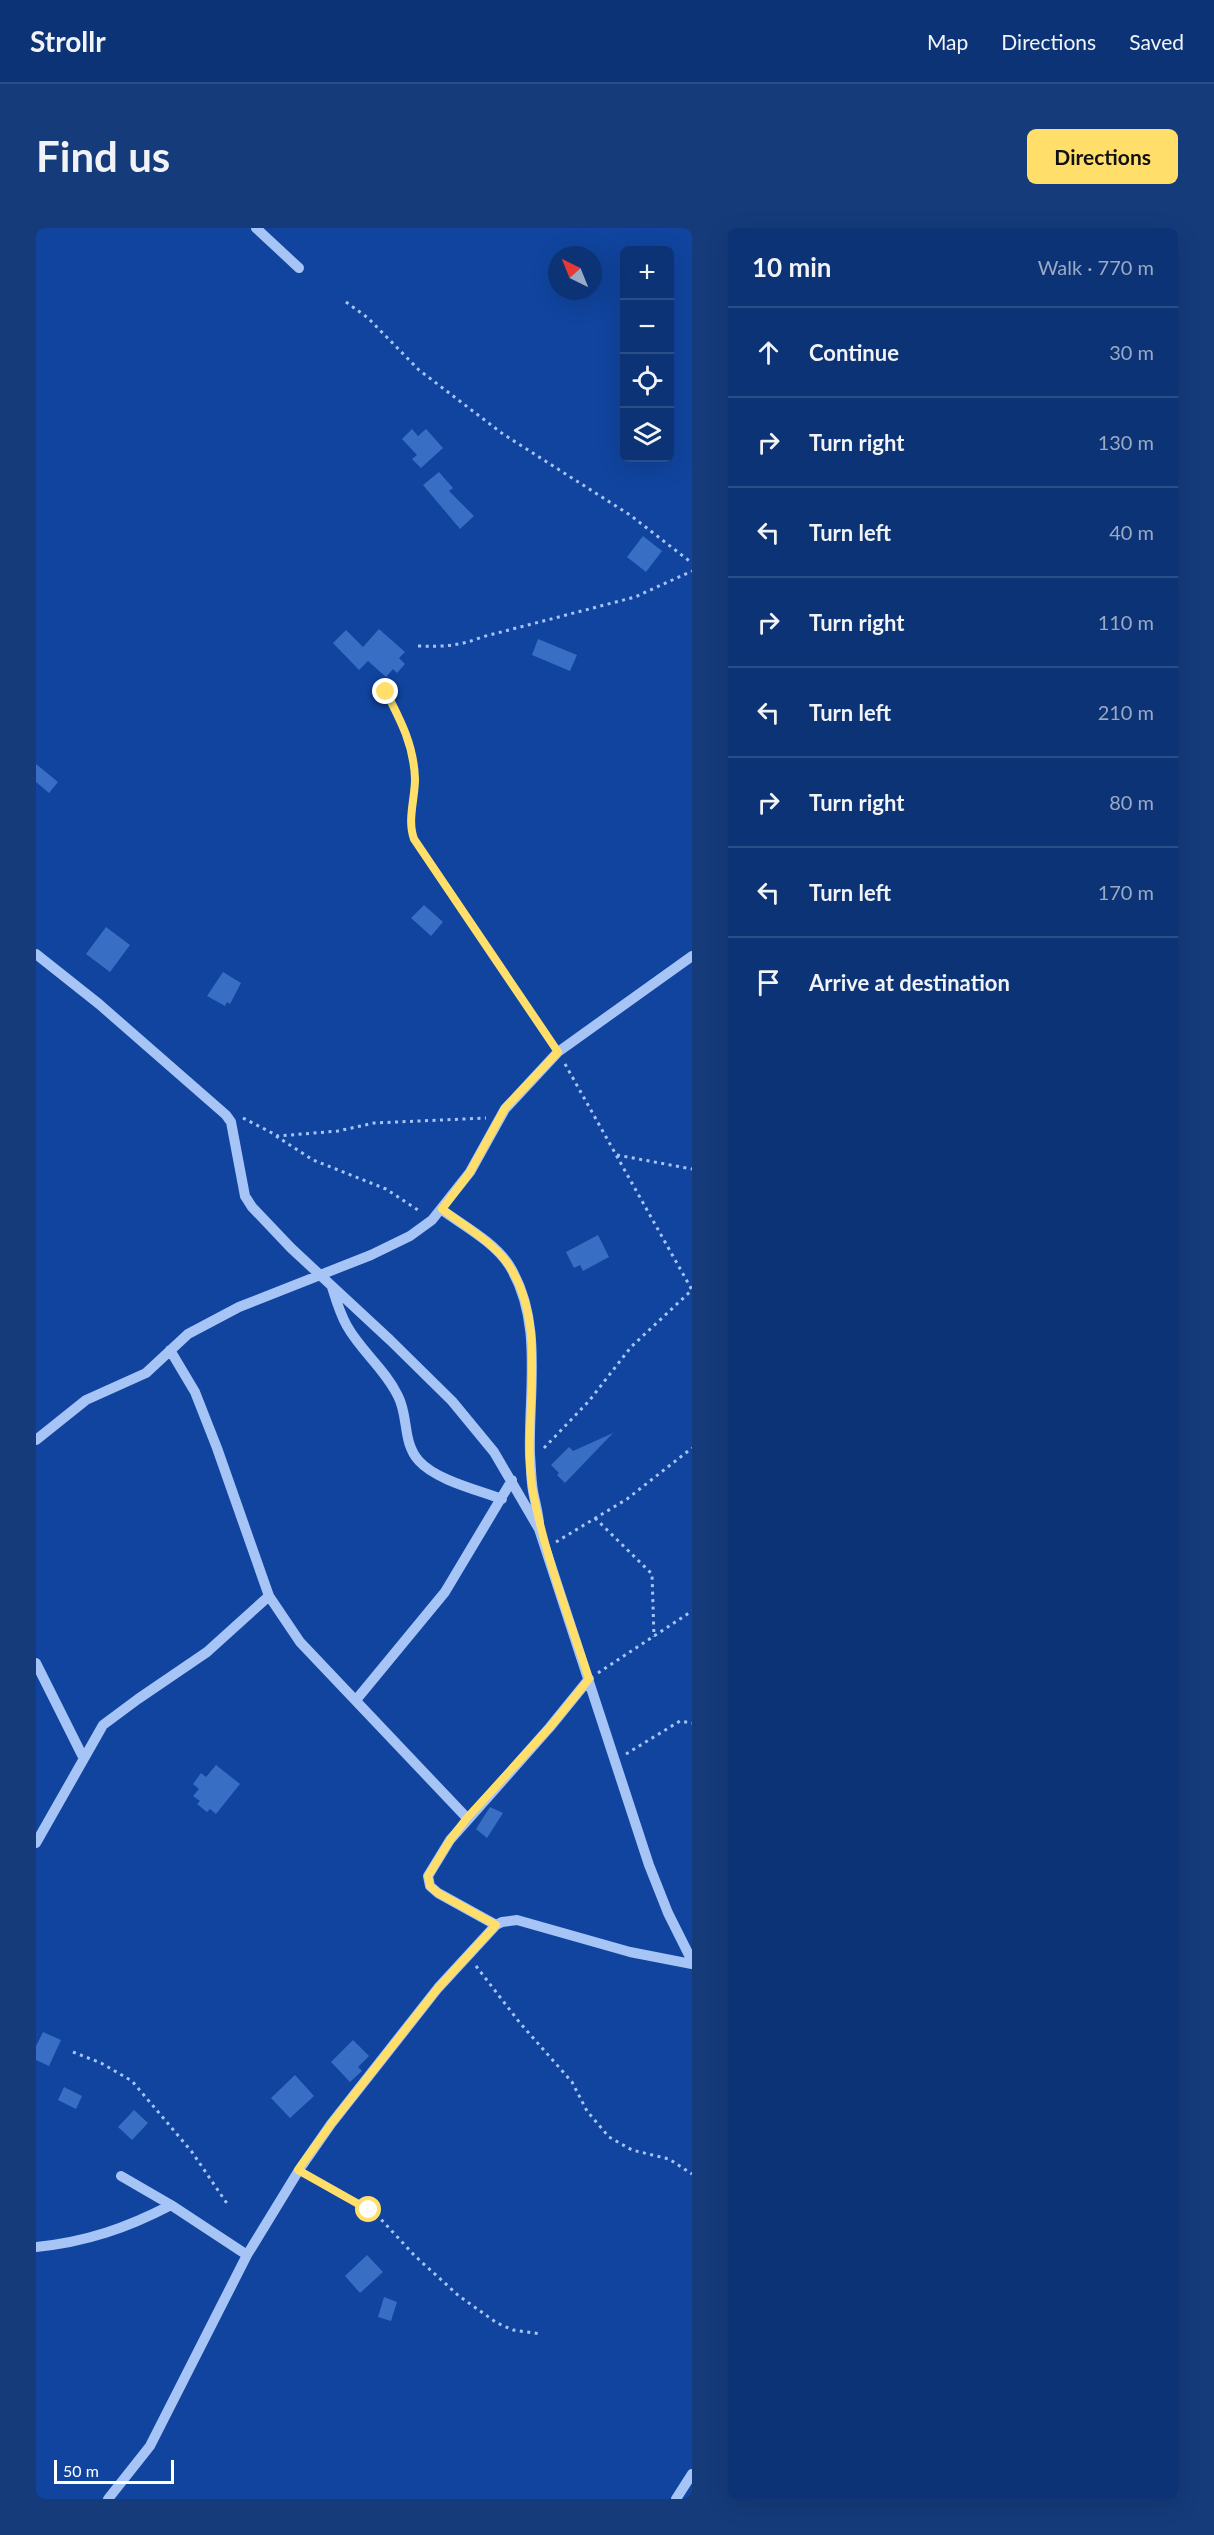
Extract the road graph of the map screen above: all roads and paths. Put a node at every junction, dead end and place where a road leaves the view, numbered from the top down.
1 (256, 228) edge
2 (299, 268) dead end
3 (346, 302) dead end
4 (692, 562) edge
5 (692, 571) edge
6 (418, 646) dead end
7 (386, 692) dead end
8 (36, 954) edge
9 (692, 956) edge
10 (558, 1052) junction
11 (241, 1118) dead end
12 (500, 1118) junction
13 (272, 1134) junction
14 (617, 1155) junction
15 (692, 1169) edge
16 (442, 1209) junction
17 (432, 1220) junction
18 (322, 1275) junction
19 (331, 1284) junction
20 (692, 1290) edge
21 (170, 1350) junction
22 (36, 1440) edge
23 (692, 1448) edge
24 (531, 1462) junction
25 (512, 1480) junction
26 (502, 1499) junction
27 (595, 1518) junction
28 (540, 1529) junction
29 (545, 1549) junction
30 (268, 1596) junction
31 (692, 1611) edge
32 (654, 1637) junction
33 (36, 1663) edge
34 (589, 1679) junction
35 (356, 1700) junction
36 (692, 1723) edge
37 (83, 1757) junction
38 (616, 1761) junction
39 (467, 1818) junction
40 (39, 1826) edge
41 (36, 1843) edge
42 (496, 1925) junction
43 (468, 1956) junction
44 (692, 1963) edge
45 (73, 2052) dead end
46 (298, 2170) junction
47 (692, 2174) edge
48 (121, 2176) dead end
49 (171, 2205) junction
50 (228, 2205) dead end
51 (36, 2247) edge
52 (247, 2255) junction
53 (541, 2334) dead end
54 (692, 2474) edge
55 (108, 2499) edge
56 (676, 2499) edge

1 - 2 street
3 - 4 path
5 - 6 path
7 - 10 path
8 - 18 street
9 - 10 street
10 - 12 street
10 - 14 path
11 - 13 path
12 - 13 path
12 - 16 street
13 - 17 path
14 - 15 path
14 - 20 path
16 - 17 street
16 - 24 street
17 - 18 street
18 - 19 street
18 - 21 street
19 - 25 street
19 - 26 street
20 - 24 path
21 - 22 street
21 - 30 street
23 - 27 path
24 - 28 street
25 - 26 street
25 - 28 street
26 - 35 street
27 - 29 path
27 - 32 path
28 - 29 street
29 - 34 street
30 - 35 street
30 - 37 street
31 - 32 path
32 - 34 path
33 - 37 street
34 - 38 street
34 - 39 street
35 - 39 street
36 - 38 path
37 - 40 street
38 - 44 street
39 - 42 street
40 - 41 street
42 - 43 street
42 - 44 street
43 - 46 street
43 - 47 path
45 - 50 path
46 - 52 street
46 - 53 path
48 - 49 street
49 - 51 street
49 - 52 street
52 - 55 street
54 - 56 street

